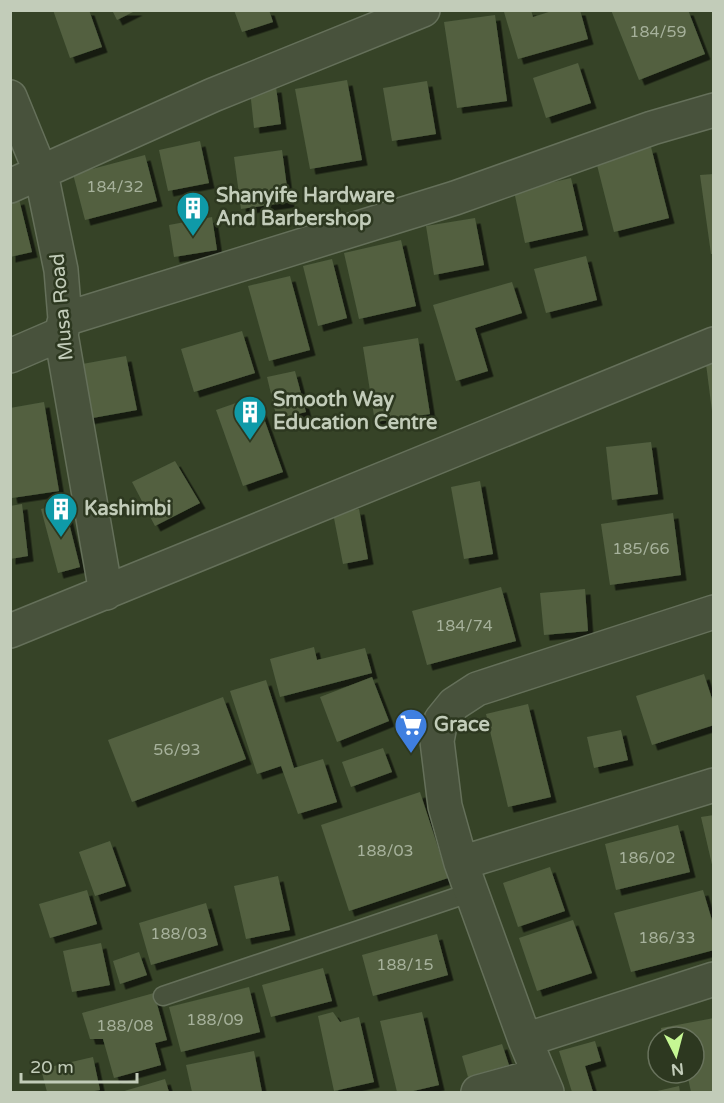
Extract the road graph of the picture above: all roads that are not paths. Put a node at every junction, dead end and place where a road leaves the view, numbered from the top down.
1 (423, 10) edge
2 (10, 97) edge
3 (714, 110) edge
4 (41, 173) junction
5 (10, 186) edge
6 (63, 327) junction
7 (714, 344) edge
8 (10, 356) edge
9 (106, 593) junction
10 (714, 612) edge
11 (10, 631) edge
12 (714, 785) edge
13 (466, 878) junction
14 (714, 979) edge
15 (163, 996) dead end
16 (525, 1040) junction
17 (543, 1084) edge
18 (478, 1092) edge

1 - 4 street
2 - 4 street, Musa Road
3 - 6 street
4 - 5 street
4 - 6 street, Musa Road
6 - 8 street
6 - 9 street, Musa Road
7 - 9 street
9 - 11 street
10 - 13 street
12 - 13 street
13 - 15 lane
13 - 16 street
14 - 16 street
16 - 17 street
17 - 18 street

